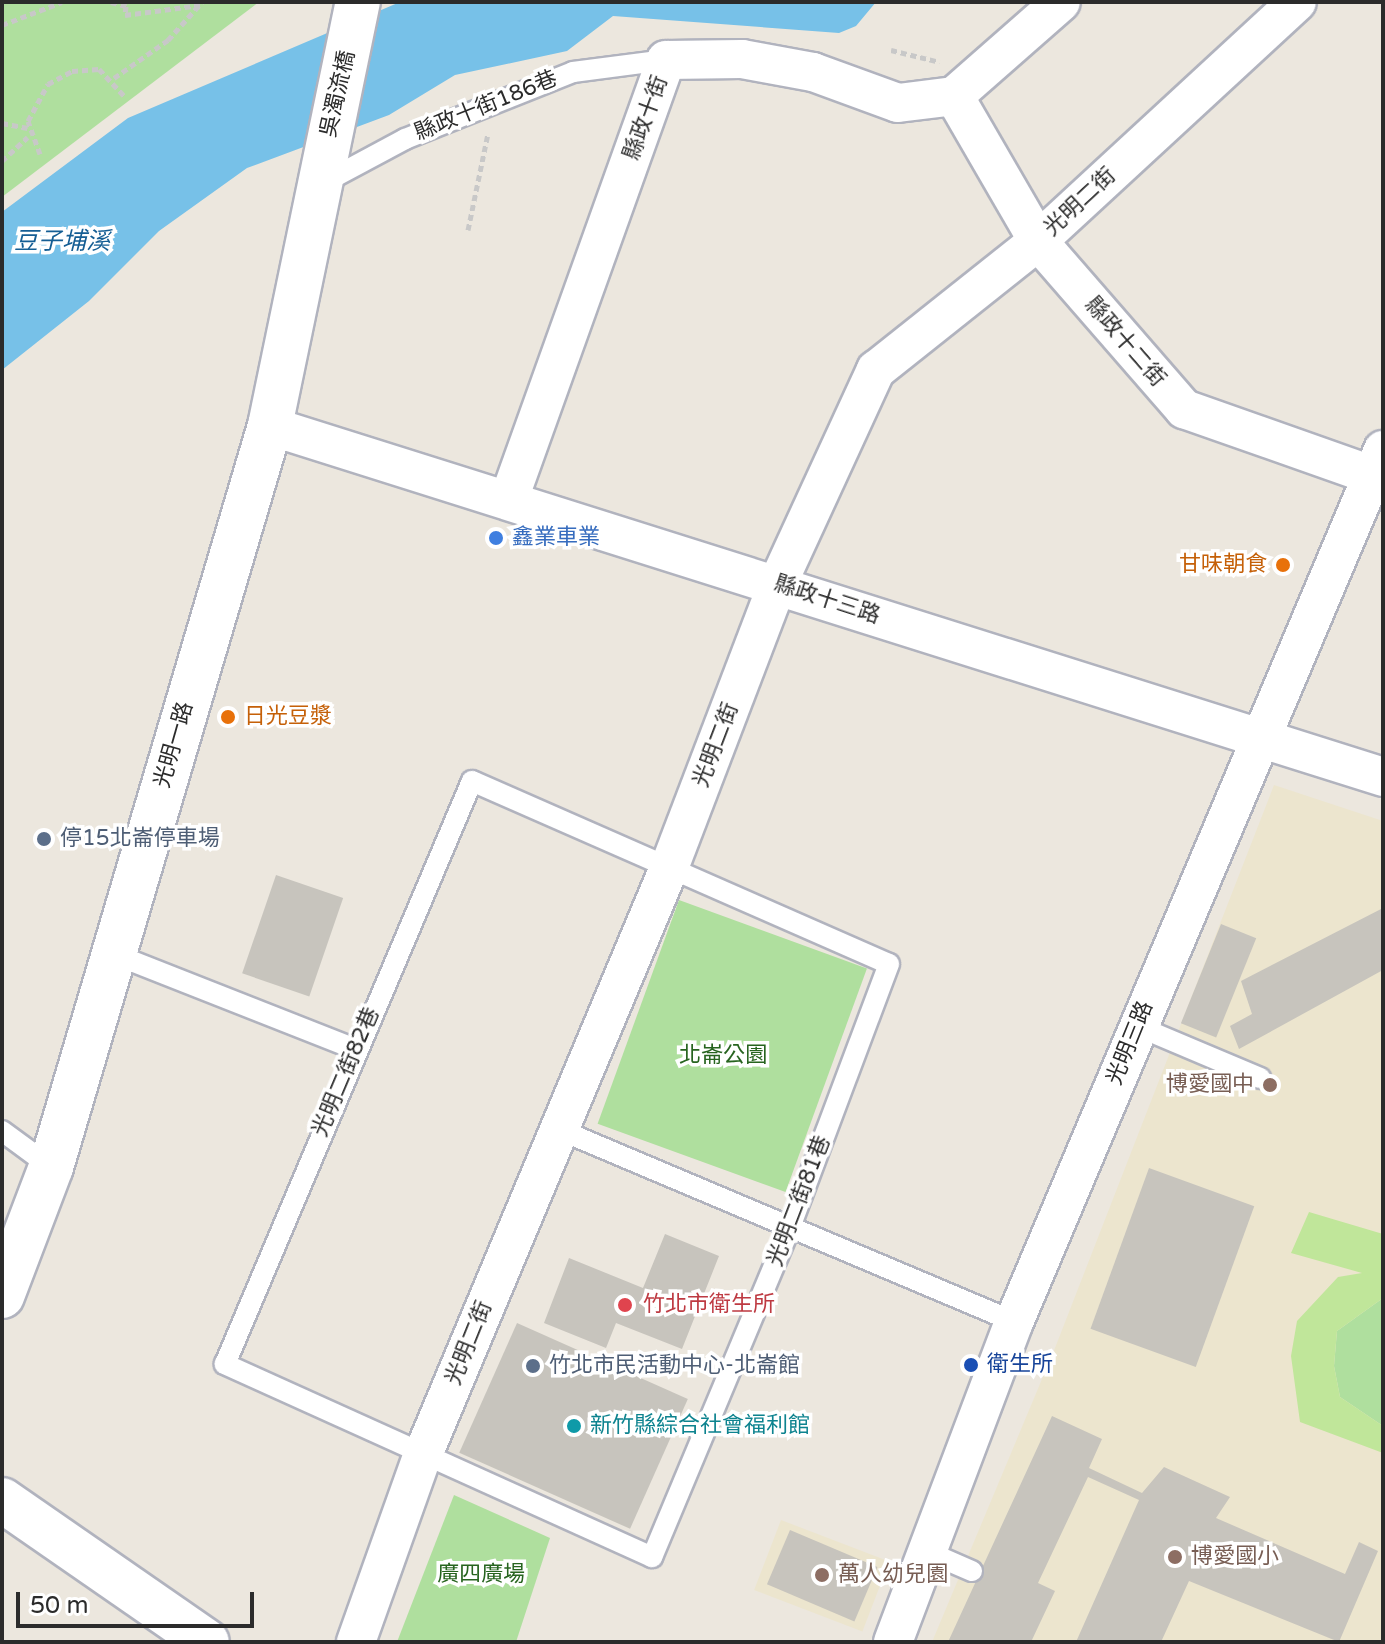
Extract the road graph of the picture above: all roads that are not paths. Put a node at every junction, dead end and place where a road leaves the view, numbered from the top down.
1 (358, 2) edge
2 (1061, 2) edge
3 (1297, 2) edge
4 (666, 60) junction
5 (954, 96) junction
6 (317, 187) junction
7 (1038, 241) junction
8 (270, 426) junction
9 (1380, 468) edge
10 (510, 496) junction
11 (777, 585) junction
12 (1257, 736) junction
13 (1383, 777) edge
14 (669, 868) junction
15 (114, 954) junction
16 (1137, 1026) junction
17 (355, 1049) junction
18 (1260, 1078) dead end
19 (558, 1129) junction
20 (2, 1131) edge
21 (51, 1167) junction
22 (791, 1225) junction
23 (2, 1296) edge
24 (1014, 1322) junction
25 (422, 1457) junction
26 (2, 1500) edge
27 (928, 1552) junction
28 (972, 1571) dead end
29 (207, 1642) edge
30 (356, 1642) edge
31 (893, 1642) edge

1 - 6 street, 吳濁流橋
2 - 5 street
3 - 7 street, 光明二街
4 - 5 street, 縣政十街
4 - 6 lane, 縣政十街186巷
4 - 10 street, 縣政十街
5 - 7 street, 縣政十二街
6 - 8 street, 光明一路
7 - 9 street, 縣政十二街
7 - 11 street, 光明二街
8 - 10 street, 縣政十三路
8 - 15 street, 光明一路
9 - 12 street, 光明三路
10 - 11 street, 縣政十三路
11 - 12 street, 縣政十三路
11 - 14 street, 光明二街
12 - 13 street, 縣政十三路
12 - 16 street, 光明三路
14 - 17 lane, 光明二街82巷
14 - 19 street, 光明二街
14 - 22 lane, 光明二街81巷
15 - 17 lane
15 - 21 street, 光明一路
16 - 18 lane
16 - 24 street, 光明三路
17 - 25 lane, 光明二街82巷
19 - 22 lane
19 - 25 street, 光明二街
20 - 21 lane
21 - 23 street, 光明一路
22 - 24 lane
22 - 25 lane, 光明二街81巷
24 - 27 street, 光明三路
25 - 30 street, 光明二街
26 - 29 street
27 - 28 lane
27 - 31 street, 光明三路

